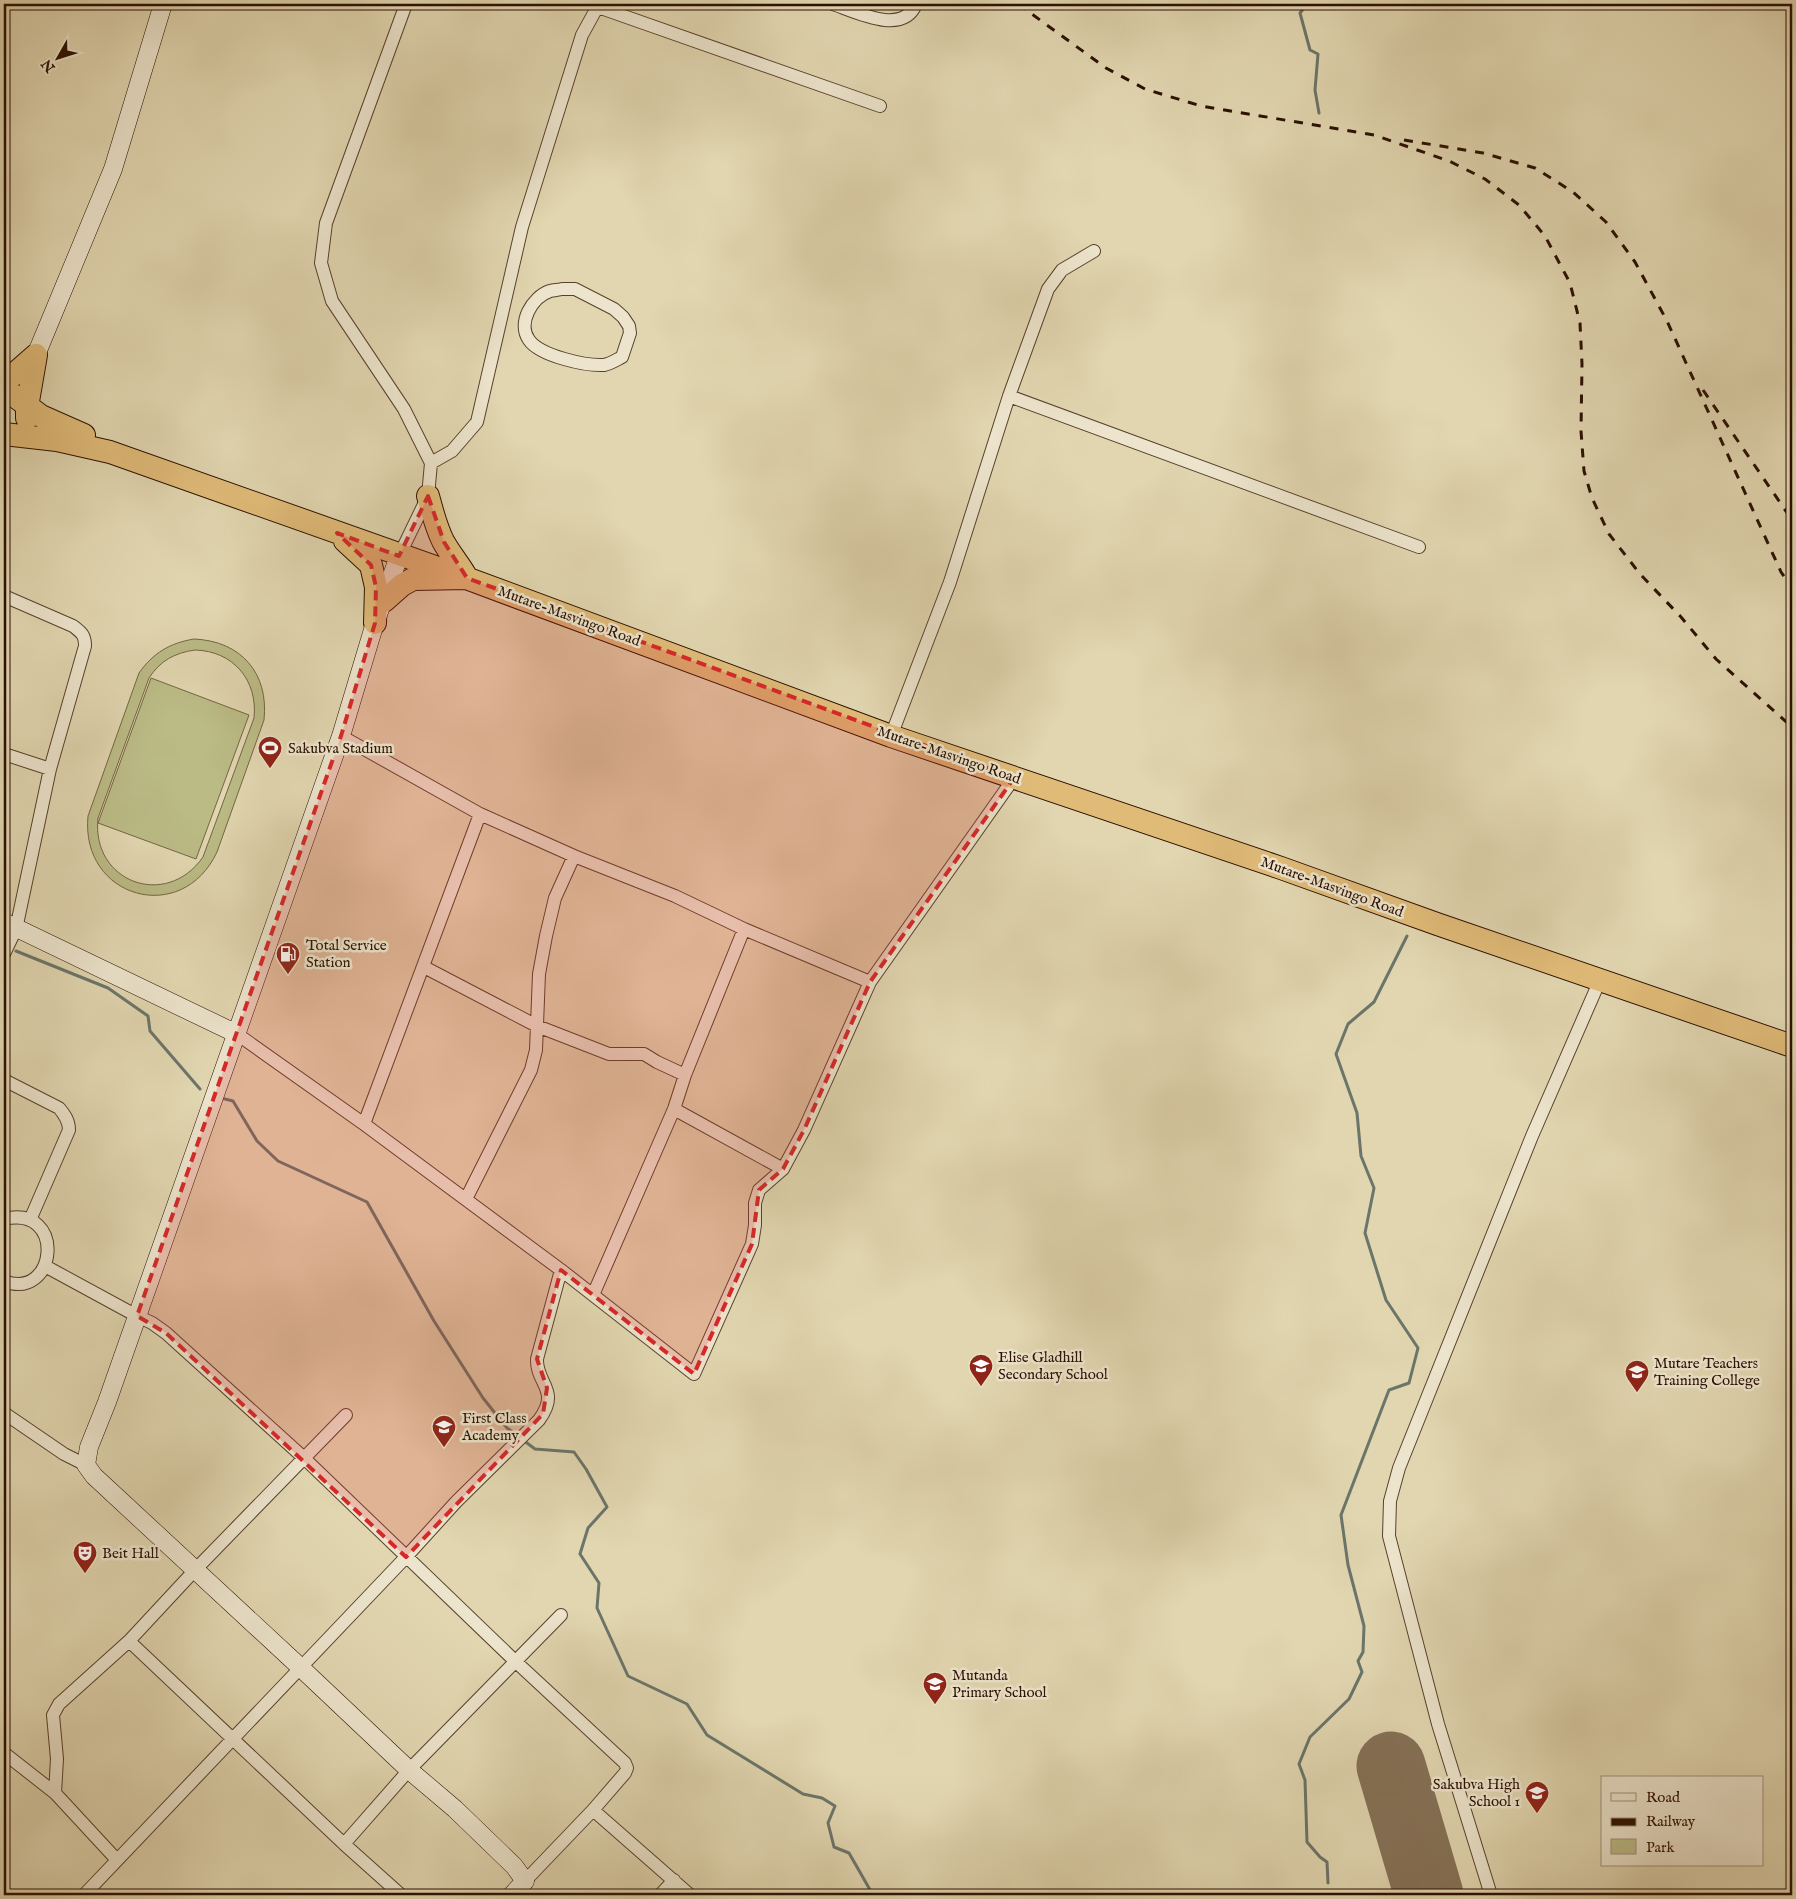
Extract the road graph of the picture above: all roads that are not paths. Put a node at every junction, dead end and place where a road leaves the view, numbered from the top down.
1 (163, 4) edge
2 (406, 4) edge
3 (833, 4) edge
4 (916, 4) edge
5 (598, 5) edge
6 (880, 106) dead end
7 (1094, 251) dead end
8 (629, 340) joint
9 (36, 355) junction
10 (4, 383) edge
11 (4, 393) edge
12 (1009, 396) junction
13 (27, 407) junction
14 (9, 434) edge
15 (110, 452) junction
16 (431, 463) junction
17 (428, 496) junction
18 (337, 533) junction
19 (1419, 548) dead end
20 (399, 556) junction
21 (467, 578) junction
22 (5, 601) edge
23 (384, 601) junction
24 (375, 623) junction
25 (341, 736) junction
26 (891, 736) junction
27 (4, 754) edge
28 (50, 769) junction
29 (1014, 778) junction
30 (480, 814) junction
31 (574, 856) junction
32 (10, 926) edge
33 (744, 929) junction
34 (4, 954) edge
35 (424, 967) junction
36 (1600, 980) junction
37 (870, 982) junction
38 (536, 1026) junction
39 (237, 1034) junction
40 (1792, 1046) edge
41 (685, 1075) junction
42 (4, 1080) edge
43 (674, 1109) junction
44 (364, 1124) junction
45 (783, 1169) junction
46 (466, 1199) junction
47 (4, 1220) edge
48 (30, 1220) junction
49 (46, 1266) junction
50 (561, 1270) junction
51 (4, 1281) edge
52 (593, 1295) junction
53 (137, 1316) junction
54 (4, 1412) edge
55 (346, 1415) dead end
56 (304, 1458) junction
57 (86, 1465) junction
58 (406, 1557) junction
59 (195, 1570) junction
60 (561, 1615) dead end
61 (129, 1641) junction
62 (515, 1662) junction
63 (300, 1666) junction
64 (233, 1739) junction
65 (4, 1753) edge
66 (409, 1770) junction
67 (55, 1793) junction
68 (593, 1810) junction
69 (344, 1844) junction
70 (117, 1860) junction
71 (674, 1880) junction
72 (525, 1882) junction
73 (84, 1895) edge
74 (401, 1895) edge
75 (512, 1895) edge
76 (660, 1895) edge
77 (690, 1895) edge
78 (1491, 1895) edge

1 - 9 street
2 - 16 street
3 - 4 street
5 - 6 street
5 - 16 street
7 - 12 street
8 - 8 street
9 - 10 highway
9 - 13 highway
11 - 13 highway, Mutare-Masvingo Road
12 - 19 street
12 - 26 street
13 - 14 highway
13 - 15 highway, Mutare-Masvingo Road
14 - 15 highway, Mutare-Masvingo Road
15 - 18 highway, Mutare-Masvingo Road
16 - 17 street
17 - 20 street
17 - 21 highway
18 - 20 highway, Mutare-Masvingo Road
18 - 24 highway
20 - 21 highway, Mutare-Masvingo Road
20 - 23 street
21 - 23 highway
21 - 26 highway, Mutare-Masvingo Road
22 - 28 street
23 - 24 street
24 - 25 street
25 - 30 street
25 - 39 street
26 - 29 highway, Mutare-Masvingo Road
27 - 28 street
28 - 32 street
29 - 36 highway, Mutare-Masvingo Road
29 - 37 street
30 - 31 street
30 - 35 street
31 - 33 street
31 - 38 street
32 - 34 street
32 - 39 street
33 - 37 street
33 - 41 street
35 - 38 street
35 - 44 street
36 - 40 highway, Mutare-Masvingo Road
36 - 78 street
37 - 45 street
38 - 41 street
38 - 46 street
39 - 44 street
39 - 53 street
41 - 43 street
42 - 48 street
43 - 45 street
43 - 52 street
44 - 46 street
45 - 52 street
46 - 50 street
47 - 48 street
48 - 49 street
49 - 51 street
49 - 53 street
50 - 52 street
50 - 58 street
53 - 56 street
53 - 57 street
54 - 57 street
55 - 56 street
56 - 58 street
56 - 59 street
57 - 59 street
58 - 62 street
58 - 63 street
59 - 61 street
59 - 63 street
60 - 62 street
61 - 64 street
61 - 67 street
62 - 66 street
62 - 68 street
63 - 64 street
63 - 66 street
64 - 69 street
64 - 70 street
65 - 67 street
66 - 69 street
66 - 72 street
67 - 70 street
68 - 71 street
68 - 72 street
69 - 74 street
70 - 73 street
71 - 76 street
71 - 77 street
72 - 75 street

